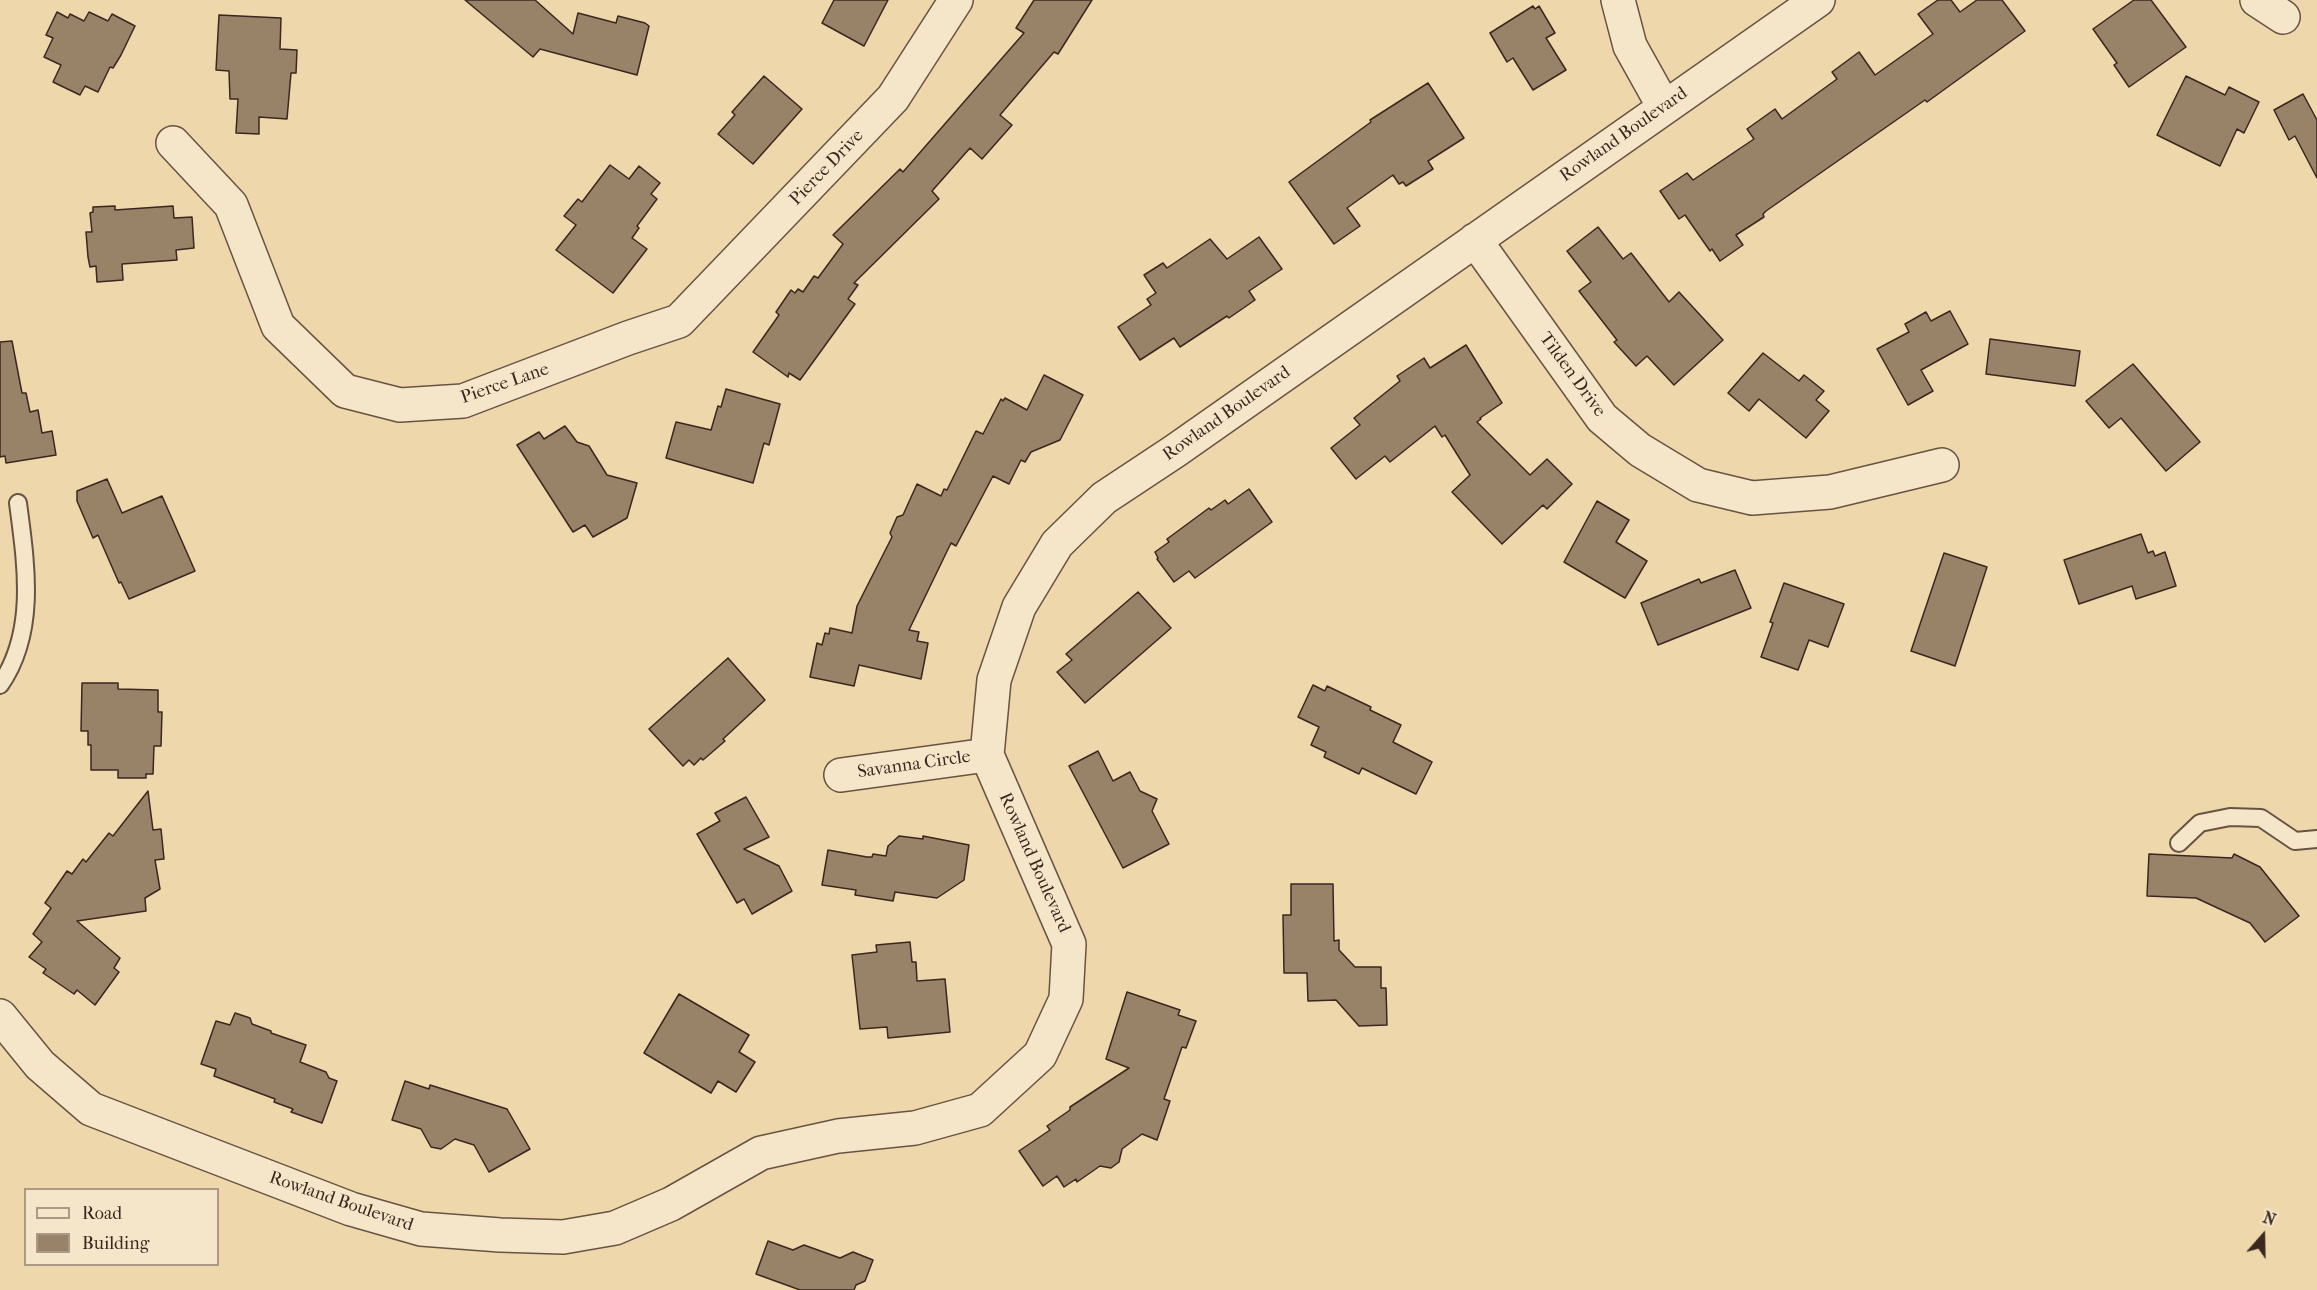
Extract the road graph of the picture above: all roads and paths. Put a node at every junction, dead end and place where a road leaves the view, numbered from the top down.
1 (956, 0) edge
2 (1618, 0) edge
3 (1818, 0) edge
4 (1664, 107) junction
5 (173, 143) dead end
6 (1474, 240) junction
7 (679, 321) joint
8 (1942, 465) dead end
9 (18, 503) dead end
10 (0, 686) edge
11 (987, 755) junction
12 (841, 775) dead end
13 (2317, 839) edge
14 (2179, 843) dead end
15 (0, 1016) edge

1 - 7 street, Pierce Drive
2 - 4 street
3 - 4 street, Rowland Boulevard
4 - 6 street, Rowland Boulevard
5 - 7 street, Pierce Lane
6 - 8 street, Tilden Drive
6 - 11 street, Rowland Boulevard
9 - 10 lane
11 - 12 street, Savanna Circle
11 - 15 street, Rowland Boulevard
13 - 14 lane

